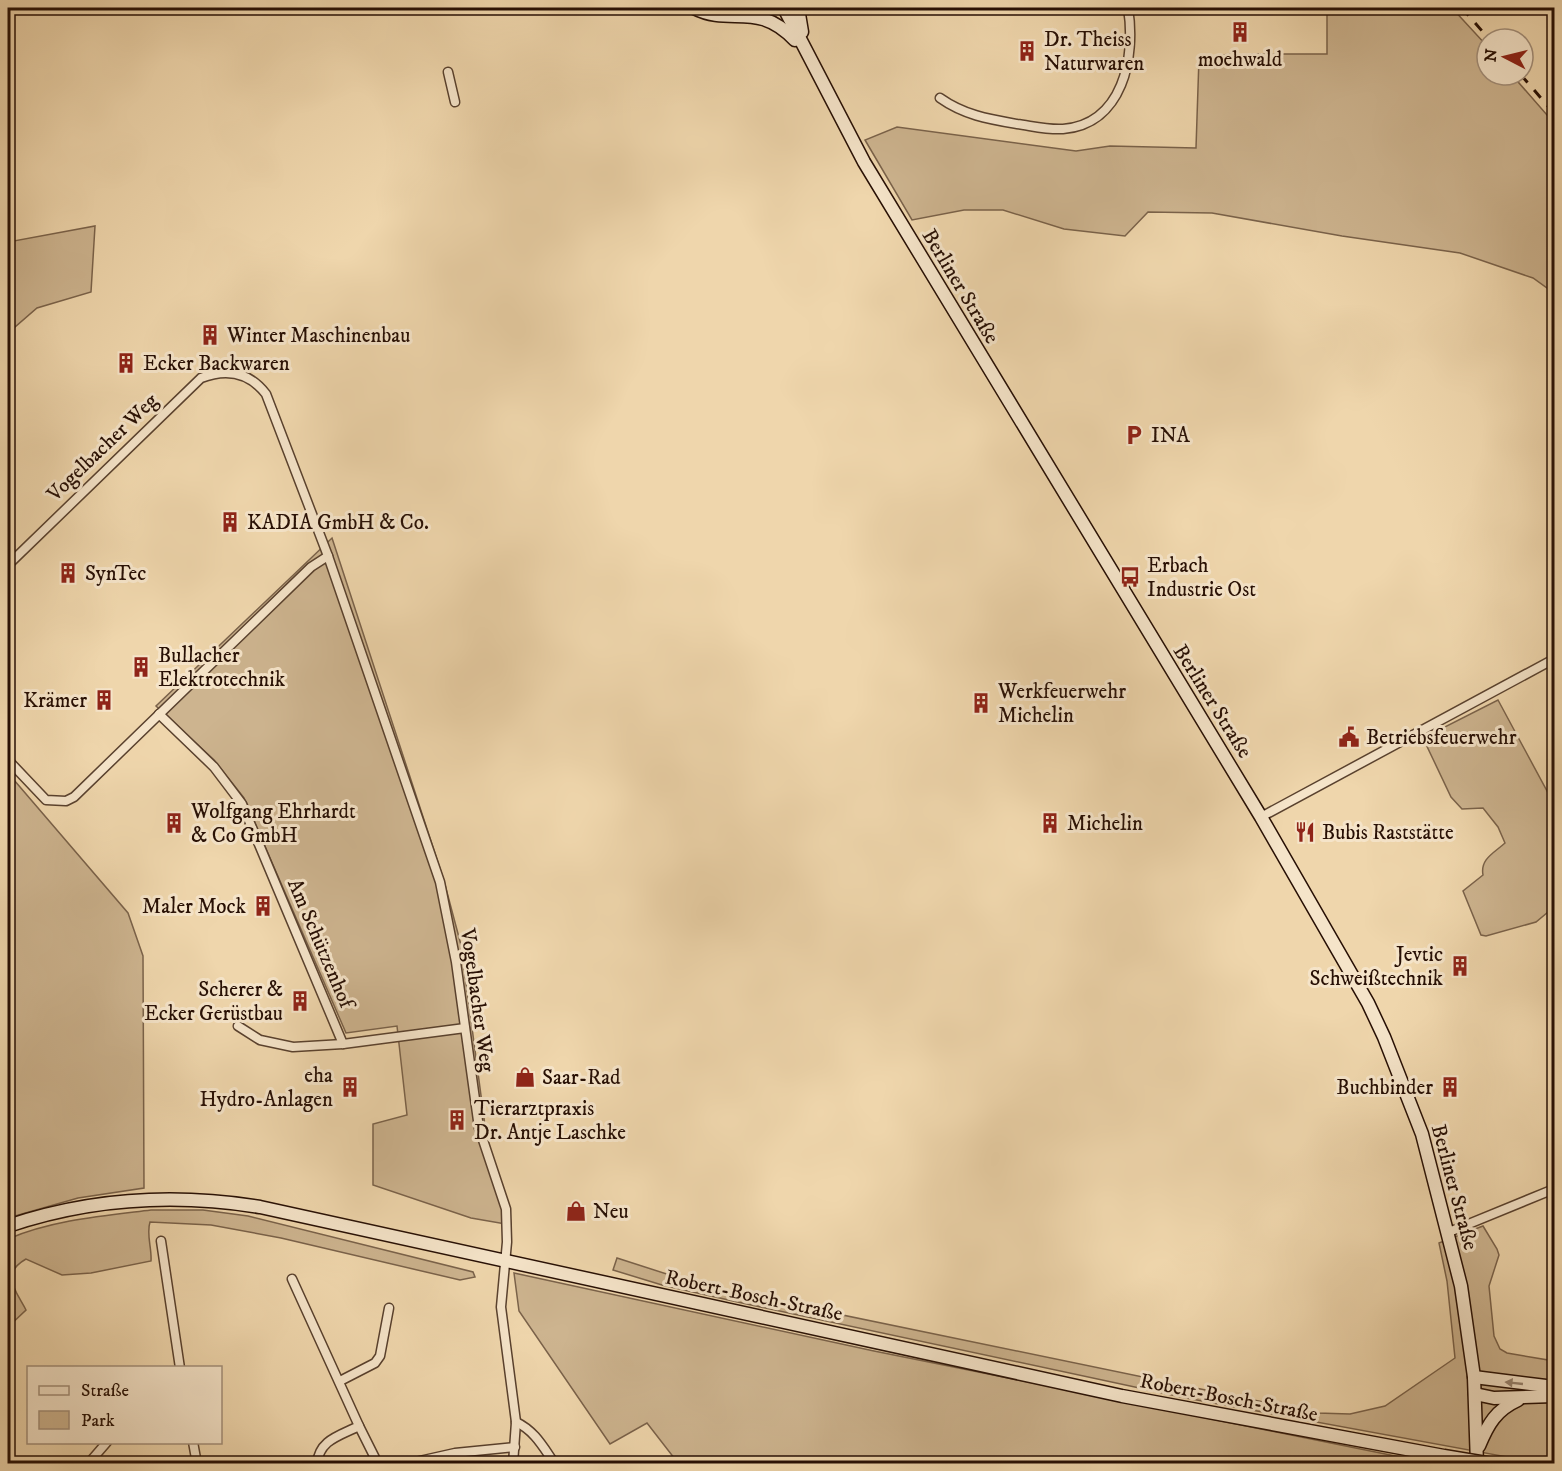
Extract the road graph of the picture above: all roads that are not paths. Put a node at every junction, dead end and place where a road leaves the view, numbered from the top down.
1 (694, 8) edge
2 (784, 8) edge
3 (798, 8) edge
4 (1128, 8) edge
5 (809, 59) junction
6 (448, 72) dead end
7 (940, 98) dead end
8 (455, 102) dead end
9 (328, 556) junction
10 (8, 565) edge
11 (1554, 659) edge
12 (159, 714) junction
13 (8, 760) edge
14 (1261, 817) junction
15 (238, 1026) dead end
16 (465, 1028) junction
17 (344, 1044) junction
18 (1554, 1189) edge
19 (8, 1226) edge
20 (1449, 1232) junction
21 (160, 1241) dead end
22 (505, 1260) junction
23 (292, 1279) dead end
24 (389, 1308) dead end
25 (180, 1366) edge
26 (1474, 1377) junction
27 (340, 1381) junction
28 (1554, 1387) edge
29 (1475, 1394) junction
30 (1554, 1396) edge
31 (1522, 1398) junction
32 (516, 1422) junction
33 (358, 1426) junction
34 (107, 1444) edge
35 (193, 1444) edge
36 (515, 1447) junction
37 (1478, 1450) junction
38 (88, 1464) edge
39 (197, 1464) edge
40 (317, 1464) edge
41 (378, 1464) edge
42 (406, 1464) edge
43 (513, 1464) edge
44 (555, 1464) edge
45 (1477, 1464) edge
46 (1492, 1464) edge

1 - 5 street
2 - 5 street, Berliner Straße
3 - 5 street
4 - 7 street
5 - 14 street, Berliner Straße
6 - 8 street
9 - 10 street, Vogelbacher Weg
9 - 12 street
9 - 16 street, Vogelbacher Weg
11 - 14 street
12 - 13 street
12 - 17 street, Am Schützenhof
14 - 20 street, Berliner Straße
15 - 17 street
16 - 17 street
16 - 22 street, Vogelbacher Weg
18 - 20 street
19 - 22 street, Robert-Bosch-Straße
20 - 26 street, Berliner Straße
21 - 25 street
22 - 32 street, Vogelbacher Weg
22 - 46 street, Robert-Bosch-Straße, bridge
23 - 27 street
24 - 27 street
28 -> 26 street
26 - 29 street, Berliner Straße
27 - 33 street
29 - 31 street
29 - 37 street, Berliner Straße
30 - 31 street
31 - 37 street
32 - 36 street, Vogelbacher Weg
32 - 44 street
33 - 40 street
33 - 41 street
34 - 38 street
35 - 39 street
36 - 42 street
36 - 43 street, Vogelbacher Weg
37 - 45 street, Berliner Straße

